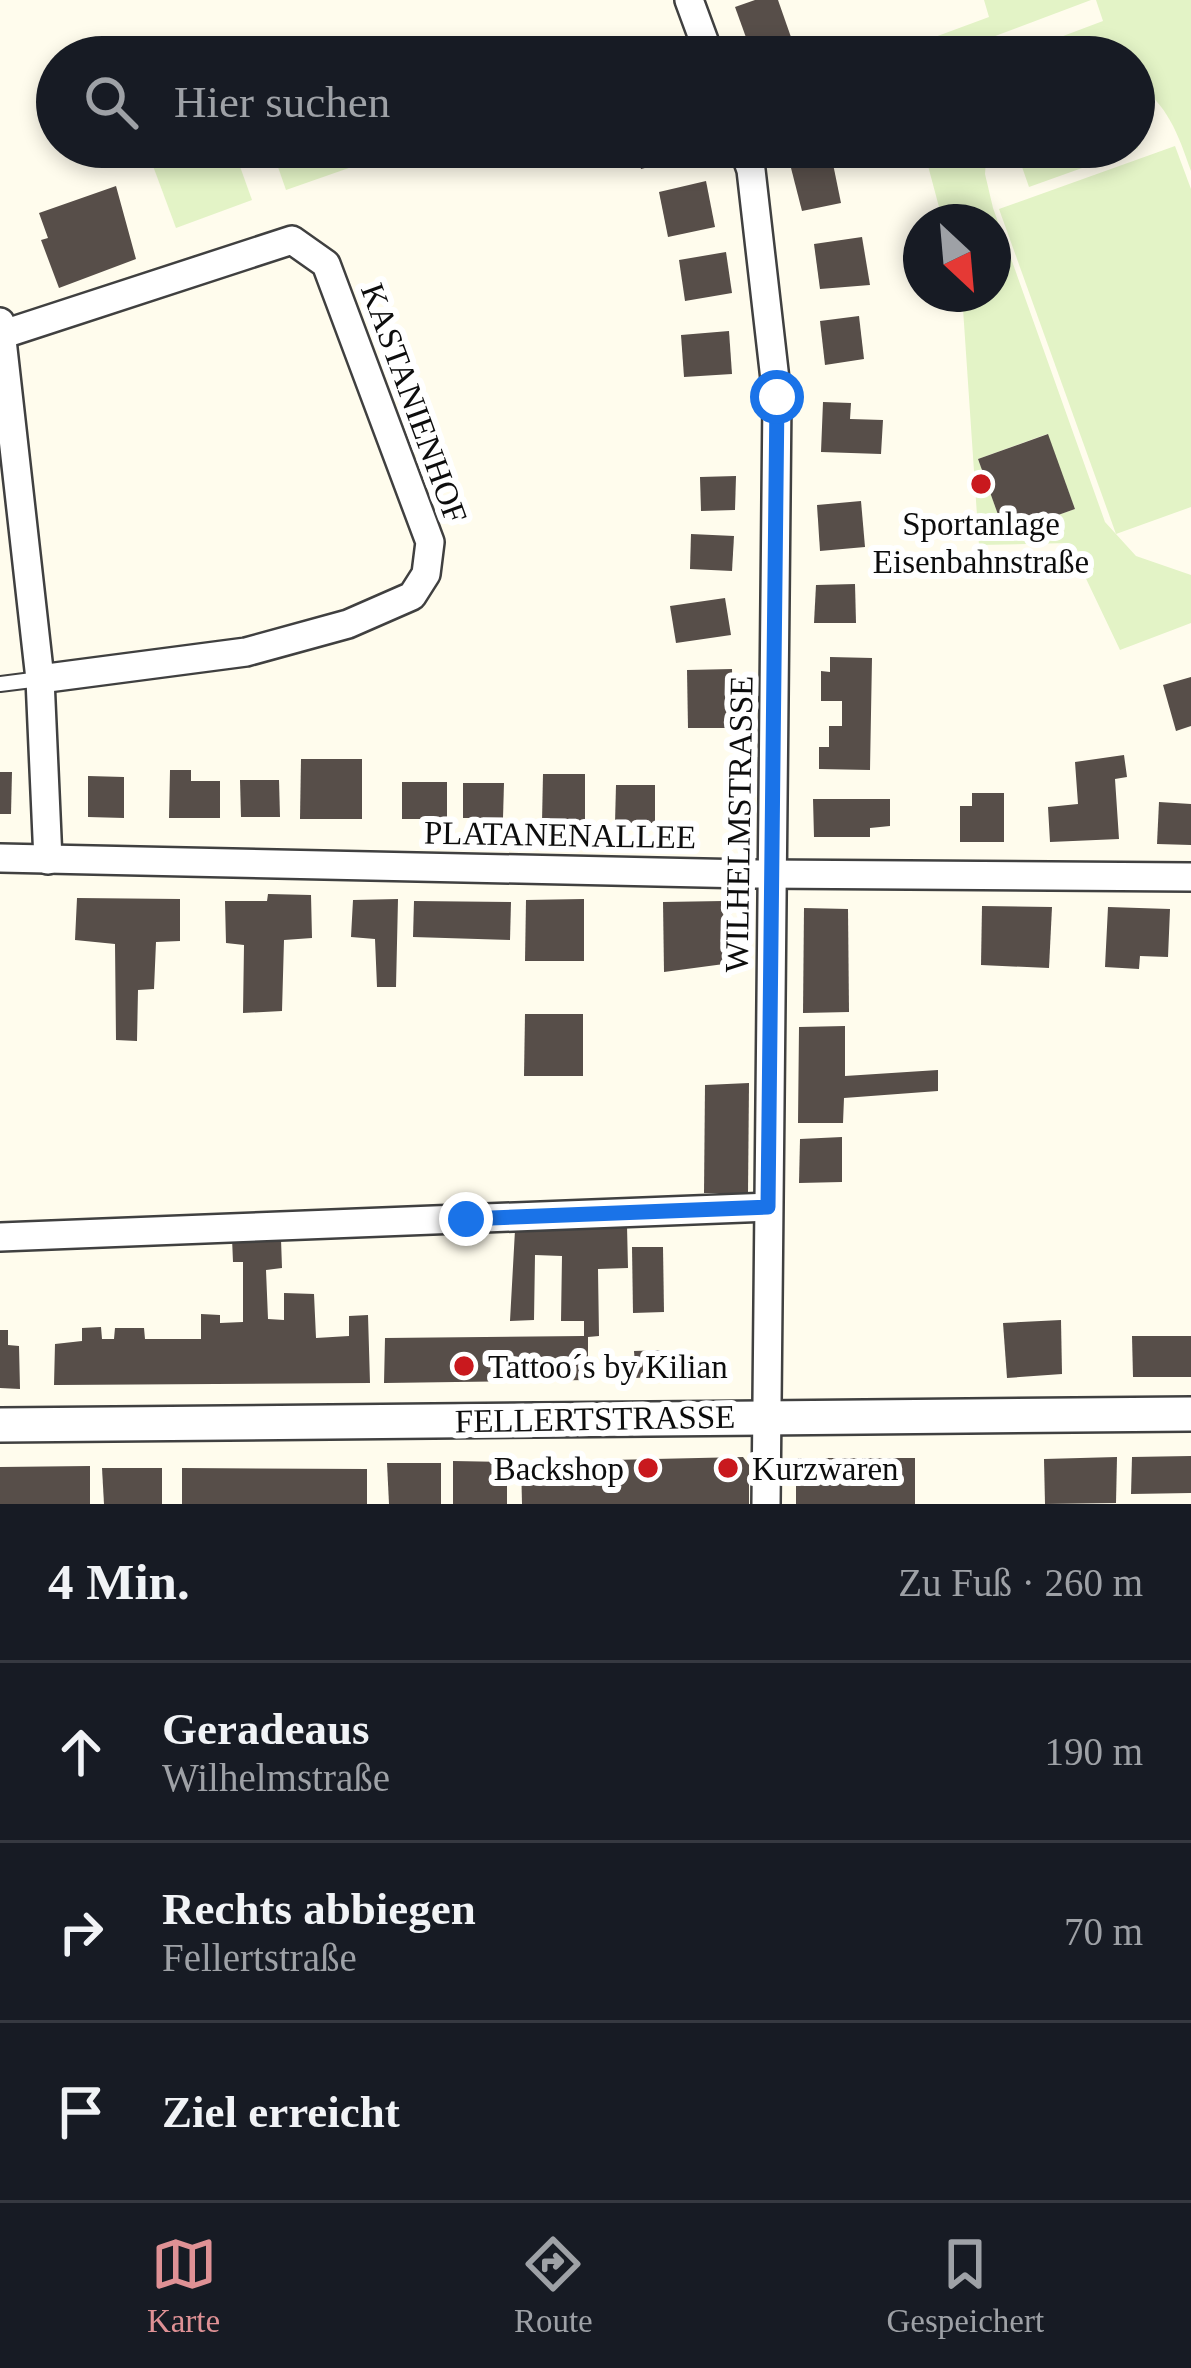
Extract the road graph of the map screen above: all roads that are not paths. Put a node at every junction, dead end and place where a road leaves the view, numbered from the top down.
1 (689, 0) edge
2 (702, 36) edge
3 (750, 168) edge
4 (2, 328) edge
5 (10, 484) edge
6 (40, 680) junction
7 (0, 684) edge
8 (0, 858) edge
9 (48, 860) junction
10 (774, 875) junction
11 (1191, 877) edge
12 (768, 1207) junction
13 (0, 1237) edge
14 (1191, 1414) edge
15 (764, 1416) junction
16 (0, 1425) edge
17 (766, 1504) edge

1 - 2 street
3 - 10 street, WILHELMSTRASSE
4 - 5 street, KASTANIENHOF
4 - 6 street, KASTANIENHOF
5 - 6 street, KASTANIENHOF
6 - 7 lane
6 - 9 street, KASTANIENHOF
8 - 9 street, PLATANENALLEE
9 - 10 street, PLATANENALLEE
10 - 11 street, PLATANENALLEE
10 - 12 street, WILHELMSTRASSE
12 - 13 street
12 - 15 street, WILHELMSTRASSE
14 - 15 street, FELLERTSTRASSE
15 - 16 street, FELLERTSTRASSE
15 - 17 street, WILHELMSTRASSE

